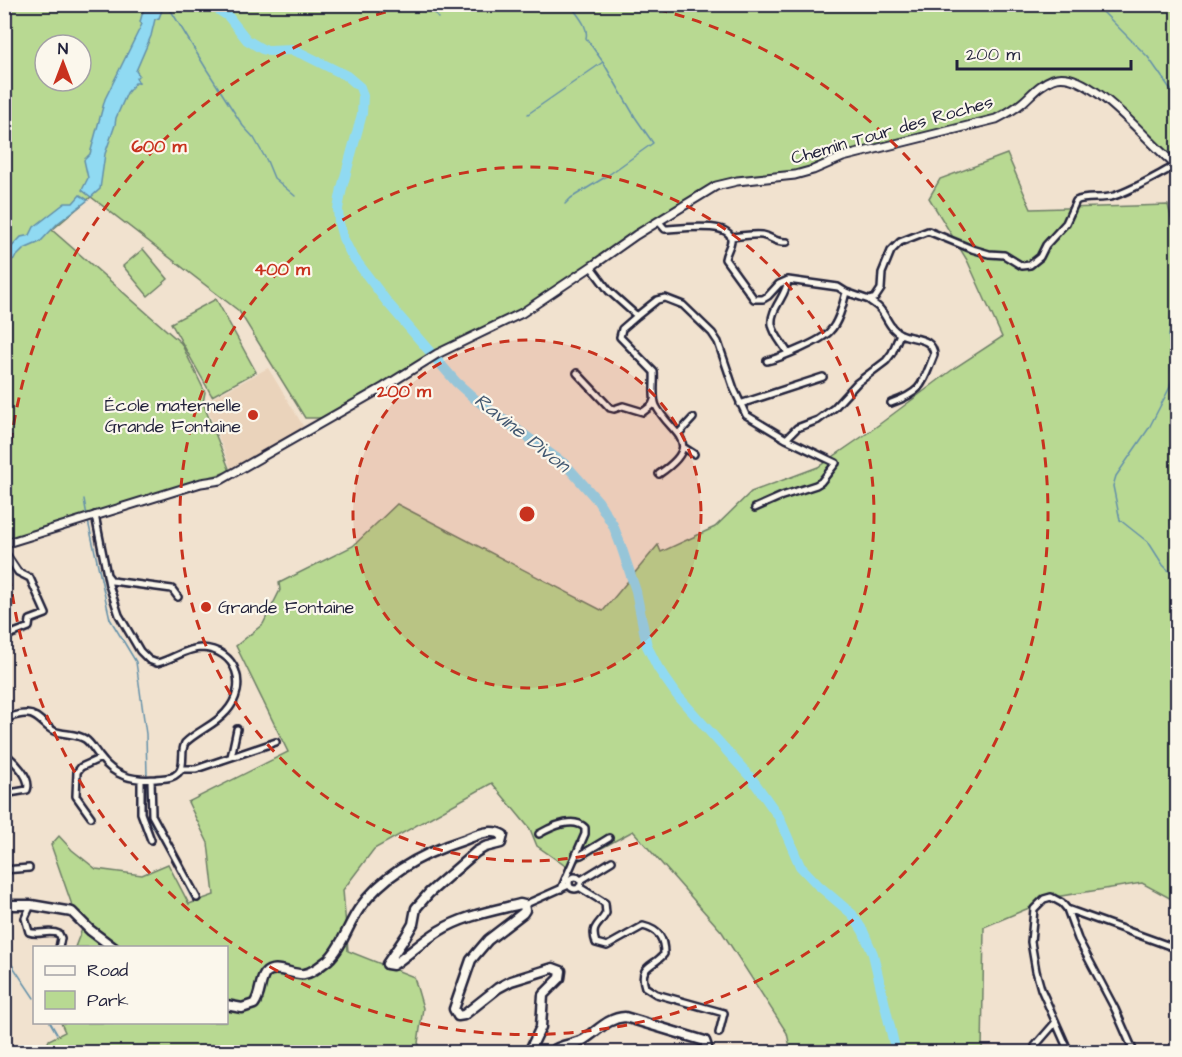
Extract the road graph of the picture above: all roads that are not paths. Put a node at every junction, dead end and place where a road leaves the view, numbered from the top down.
1 (1176, 167) edge
2 (659, 222) junction
3 (731, 237) junction
4 (787, 242) dead end
5 (591, 267) junction
6 (788, 280) junction
7 (846, 292) junction
8 (869, 300) junction
9 (637, 316) junction
10 (900, 334) junction
11 (788, 353) junction
12 (767, 361) dead end
13 (577, 374) dead end
14 (823, 377) dead end
15 (654, 399) junction
16 (891, 403) dead end
17 (740, 404) junction
18 (693, 418) dead end
19 (679, 433) junction
20 (786, 439) junction
21 (683, 447) junction
22 (694, 454) dead end
23 (659, 474) dead end
24 (754, 508) dead end
25 (95, 515) junction
26 (4, 544) edge
27 (4, 551) edge
28 (107, 575) junction
29 (178, 597) dead end
30 (4, 637) edge
31 (4, 719) edge
32 (237, 729) dead end
33 (276, 742) dead end
34 (4, 753) edge
35 (231, 757) junction
36 (101, 758) junction
37 (181, 769) junction
38 (141, 780) junction
39 (151, 780) junction
40 (4, 795) edge
41 (91, 817) dead end
42 (540, 834) dead end
43 (609, 838) dead end
44 (151, 840) dead end
45 (576, 854) junction
46 (612, 861) dead end
47 (29, 868) dead end
48 (4, 870) edge
49 (581, 880) junction
50 (569, 885) junction
51 (579, 887) junction
52 (561, 889) junction
53 (197, 898) dead end
54 (4, 905) edge
55 (31, 905) junction
56 (524, 905) junction
57 (1067, 909) junction
58 (59, 946) edge
59 (111, 946) edge
60 (1178, 949) edge
61 (228, 1005) edge
62 (1055, 1023) junction
63 (719, 1033) dead end
64 (1035, 1046) dead end
65 (529, 1053) edge
66 (551, 1053) edge
67 (702, 1053) edge
68 (1069, 1053) edge
69 (1134, 1053) edge

1 - 2 street, Chemin Tour des Roches
1 - 8 street
2 - 3 street
2 - 5 street, Chemin Tour des Roches
3 - 4 street
3 - 6 street
5 - 9 street
5 - 25 street, Chemin Tour des Roches
6 - 7 street
6 - 11 street
7 - 8 street
7 - 11 street
8 - 10 street
9 - 15 street
9 - 17 street
10 - 16 street
10 - 20 street
11 - 12 street
13 - 15 street
14 - 17 street
15 - 19 street
17 - 20 street
18 - 19 street
19 - 21 street
20 - 24 street
21 - 22 street
21 - 23 street
25 - 26 street
25 - 28 street
27 - 30 street
28 - 29 street
28 - 37 street
31 - 36 street
32 - 35 street
33 - 35 street
34 - 40 street
35 - 37 street
36 - 38 street
36 - 41 street
37 - 39 street
38 - 39 street
38 - 44 street
39 - 53 street
42 - 45 street
43 - 45 street
45 - 52 street
46 - 49 street
47 - 48 street
49 - 50 street
49 - 51 street
50 - 51 street
50 - 52 street
51 - 63 street
52 - 56 street
54 - 55 main road
55 - 58 street
55 - 59 main road
56 - 61 main road
56 - 65 main road
57 - 60 street
57 - 62 street
57 - 69 street
62 - 64 street
62 - 68 street
66 - 67 main road

